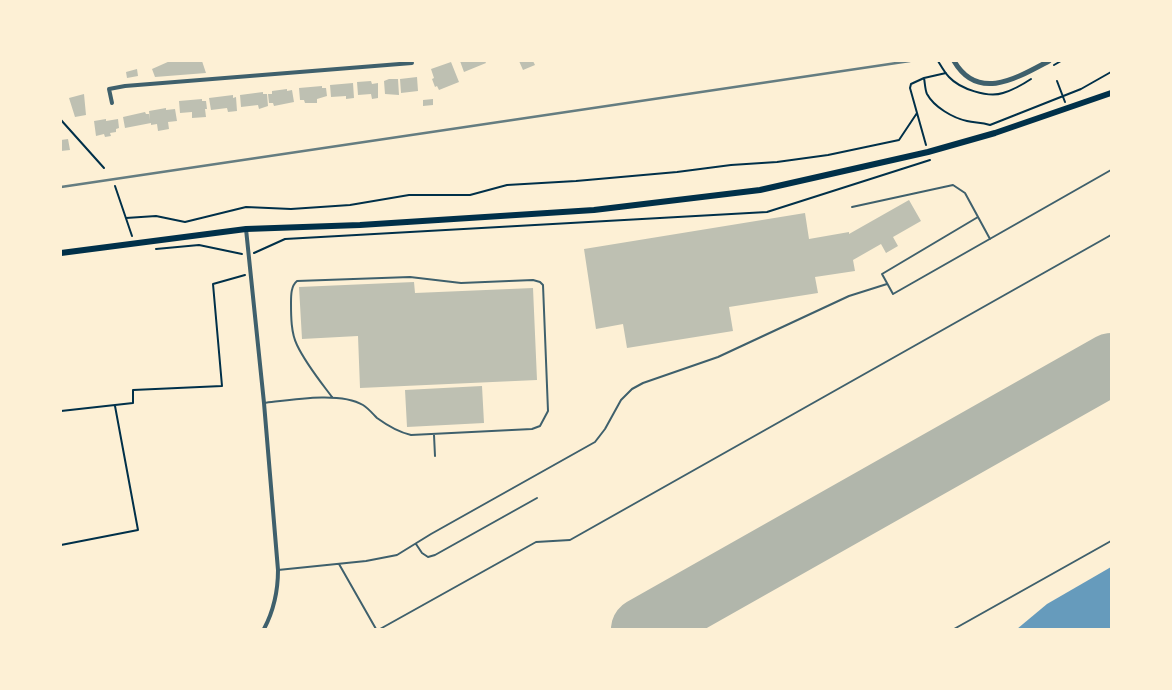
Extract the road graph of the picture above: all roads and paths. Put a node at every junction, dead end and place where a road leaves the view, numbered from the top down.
1 (346, 61) edge
2 (938, 61) edge
3 (954, 61) edge
4 (1049, 61) edge
5 (412, 63) dead end
6 (347, 67) junction
7 (1111, 72) edge
8 (947, 73) junction
9 (949, 77) dead end
10 (924, 78) junction
11 (1057, 81) dead end
12 (1111, 94) edge
13 (1062, 96) junction
14 (112, 103) dead end
15 (1067, 108) junction
16 (917, 113) junction
17 (61, 120) edge
18 (928, 152) junction
19 (104, 168) dead end
20 (1111, 170) edge
21 (115, 186) dead end
22 (852, 207) dead end
23 (978, 217) junction
24 (126, 218) junction
25 (246, 229) junction
26 (1111, 234) edge
27 (990, 239) junction
28 (134, 244) junction
29 (61, 253) edge
30 (251, 273) junction
31 (887, 284) junction
32 (332, 398) junction
33 (264, 403) junction
34 (114, 406) junction
35 (61, 411) edge
36 (434, 434) junction
37 (435, 456) dead end
38 (537, 498) dead end
39 (1111, 541) edge
40 (416, 544) junction
41 (61, 545) edge
42 (339, 564) junction
43 (278, 570) junction
44 (264, 629) edge
45 (376, 629) edge
46 (380, 629) edge
47 (954, 629) edge

1 - 6 street
2 - 8 path
3 - 4 street
5 - 6 street
6 - 14 street
7 - 13 path
8 - 9 path
8 - 10 path
10 - 13 path
10 - 16 path
11 - 13 path
12 - 15 main road
13 - 15 path
15 - 18 main road
16 - 18 path
16 - 24 path
17 - 19 path
18 - 25 main road
20 - 27 lane
21 - 24 path
22 - 23 lane
23 - 27 lane
23 - 31 lane
24 - 28 path
25 - 28 main road
25 - 30 street
26 - 46 lane
27 - 31 lane
28 - 29 main road
30 - 33 street
30 - 34 path
31 - 40 lane
32 - 33 lane
32 - 36 lane
32 - 36 lane
33 - 43 street
34 - 35 path
34 - 41 path
36 - 37 lane
38 - 40 lane
39 - 47 lane
40 - 42 lane
42 - 43 lane
42 - 45 lane
43 - 44 street

